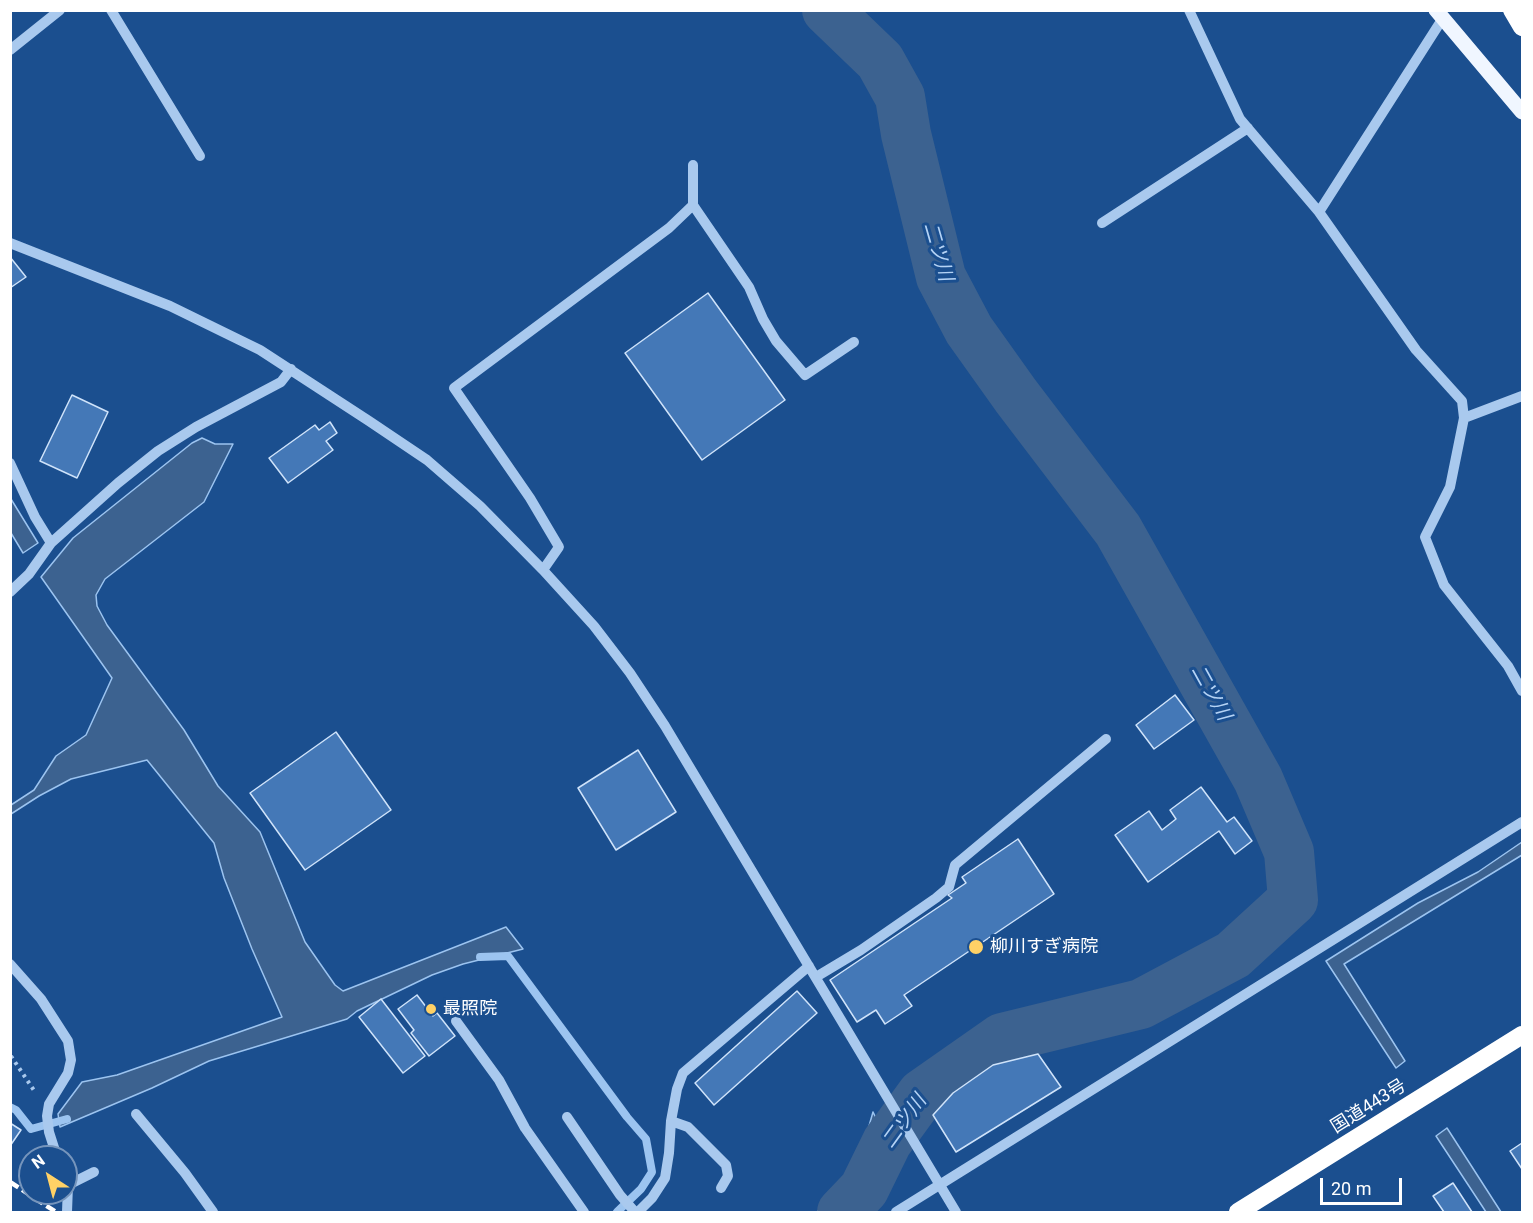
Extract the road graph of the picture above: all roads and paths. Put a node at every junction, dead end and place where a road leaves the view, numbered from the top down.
1 (60, 10) edge
2 (111, 10) edge
3 (1189, 10) edge
4 (1512, 10) edge
5 (1440, 14) edge
6 (1522, 27) edge
7 (10, 50) edge
8 (1522, 112) edge
9 (1248, 128) junction
10 (200, 156) dead end
11 (693, 165) dead end
12 (693, 205) junction
13 (1319, 212) junction
14 (1102, 224) dead end
15 (10, 243) edge
16 (854, 342) dead end
17 (291, 369) junction
18 (1522, 396) edge
19 (1464, 418) junction
20 (10, 463) edge
21 (51, 543) junction
22 (543, 570) junction
23 (10, 592) edge
24 (1522, 691) edge
25 (1106, 739) dead end
26 (1522, 822) edge
27 (10, 964) edge
28 (809, 966) junction
29 (816, 977) junction
30 (456, 1021) dead end
31 (1522, 1035) edge
32 (11, 1056) edge
33 (49, 1104) junction
34 (136, 1114) dead end
35 (567, 1117) dead end
36 (671, 1121) junction
37 (53, 1145) edge
38 (94, 1172) dead end
39 (78, 1179) edge
40 (939, 1185) junction
41 (721, 1188) dead end
42 (635, 1211) edge
43 (213, 1212) edge
44 (584, 1212) edge
45 (896, 1212) edge
46 (956, 1212) edge
47 (1238, 1212) edge

1 - 7 street
2 - 10 street
3 - 9 street
4 - 6 highway
5 - 8 main road
5 - 13 street
9 - 13 street
9 - 14 street
11 - 12 street
12 - 16 street
12 - 22 street
13 - 19 street
15 - 17 street
17 - 21 street
17 - 22 street
18 - 19 street
19 - 24 street
20 - 21 street
21 - 23 street
22 - 28 street
25 - 29 street
26 - 40 street
27 - 33 street
28 - 29 street
28 - 36 street
29 - 40 street
30 - 44 street
31 - 47 highway, 国道443号
32 - 33 path
33 - 37 street
34 - 43 street
35 - 42 street
36 - 41 street
36 - 42 street
38 - 39 street
40 - 45 street
40 - 46 street

